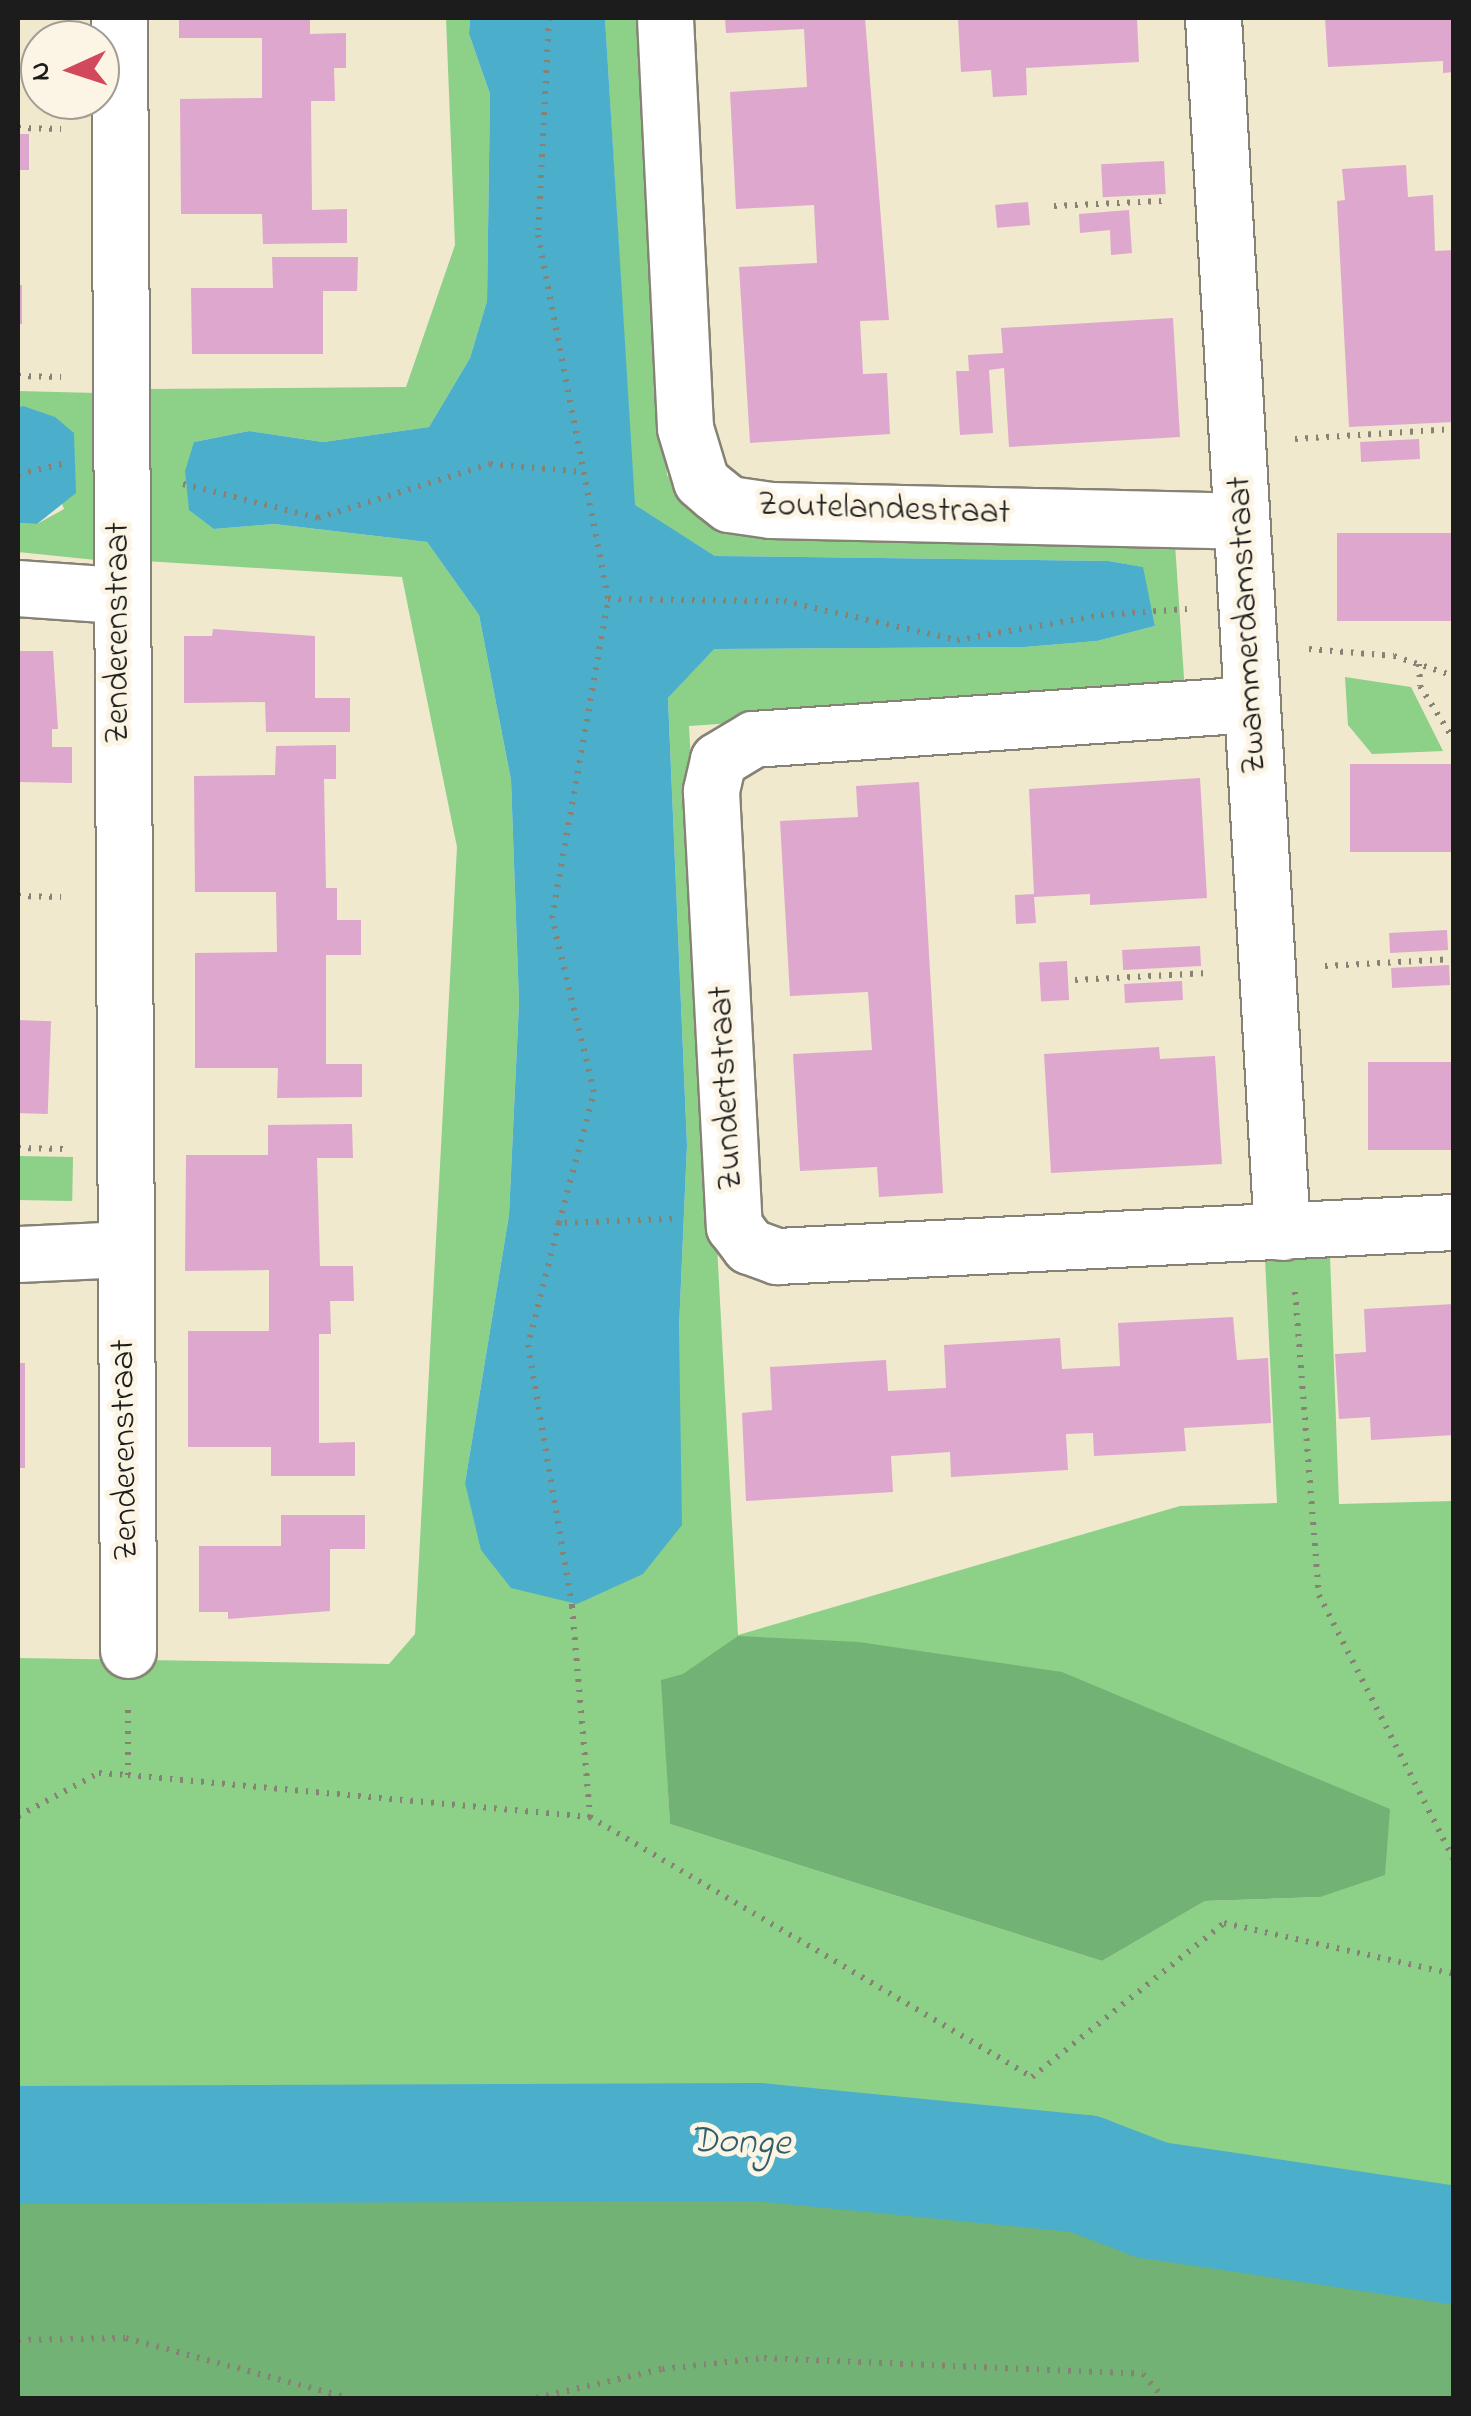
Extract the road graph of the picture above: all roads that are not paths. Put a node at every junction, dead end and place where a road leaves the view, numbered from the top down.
1 (119, 18) edge
2 (665, 18) edge
3 (1213, 18) edge
4 (1241, 521) junction
5 (18, 588) edge
6 (118, 595) junction
7 (1251, 679) junction
8 (1454, 1222) edge
9 (124, 1249) junction
10 (18, 1254) edge
11 (1288, 1256) junction
12 (128, 1650) road end

1 - 6 street, Zenderenstraat
2 - 4 street, Zoutelandestraat
3 - 4 street, Zwammerdamstraat
4 - 7 street, Zwammerdamstraat
5 - 6 street
6 - 9 street, Zenderenstraat
7 - 11 street, Zwammerdamstraat
7 - 11 street, Zundertstraat
8 - 11 street, Zundertstraat
9 - 10 street
9 - 12 street, Zenderenstraat

